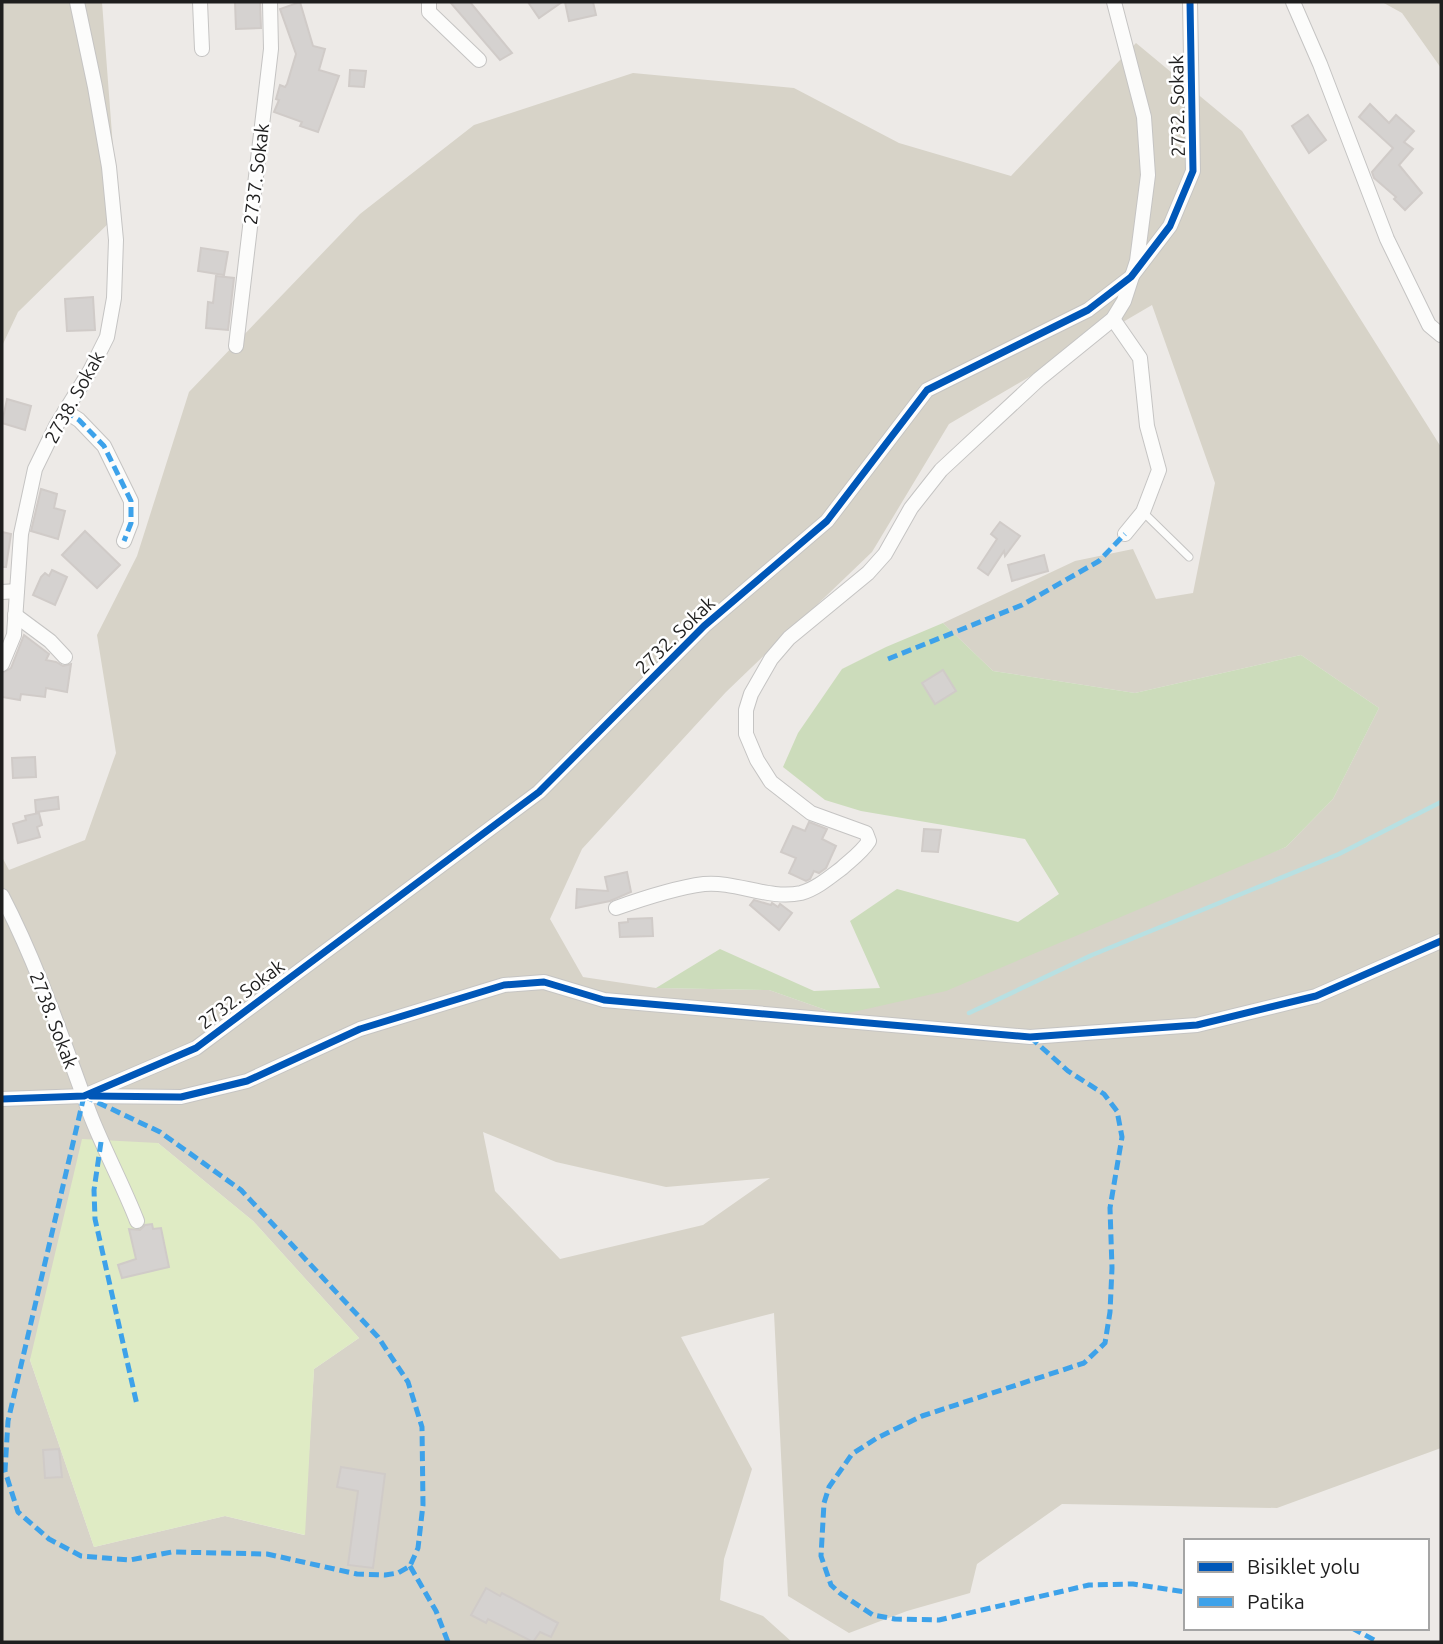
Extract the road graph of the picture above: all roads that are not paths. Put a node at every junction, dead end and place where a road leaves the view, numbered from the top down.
1 (77, 2) edge
2 (200, 2) edge
3 (270, 2) edge
4 (429, 2) edge
5 (1114, 2) edge
6 (1190, 2) edge
7 (1293, 2) edge
8 (202, 49) dead end
9 (479, 60) dead end
10 (1131, 278) junction
11 (1113, 319) junction
12 (1441, 335) edge
13 (236, 346) dead end
14 (65, 411) junction
15 (1143, 512) junction
16 (1125, 534) dead end
17 (124, 541) dead end
18 (1189, 556) dead end
19 (9, 591) edge
20 (15, 615) junction
21 (65, 657) dead end
22 (2, 664) edge
23 (2, 896) edge
24 (616, 908) dead end
25 (1441, 941) edge
26 (84, 1096) junction
27 (2, 1099) edge
28 (137, 1221) dead end

1 - 14 street, 2738. Sokak
2 - 8 street
3 - 13 street, 2737. Sokak
4 - 9 street
5 - 10 street, 2732. Sokak
6 - 10 street, 2732. Sokak
7 - 12 street
10 - 11 street, 2732. Sokak
10 - 26 street, 2732. Sokak
11 - 15 street
11 - 24 street, 2732. Sokak
14 - 17 street
14 - 19 street, 2738. Sokak
15 - 16 street
15 - 18 lane
19 - 20 street, 2738. Sokak
20 - 21 street
20 - 22 street, 2738. Sokak
23 - 26 street, 2738. Sokak
25 - 26 street
26 - 27 street, 2732. Sokak
26 - 28 street, 2738. Sokak

